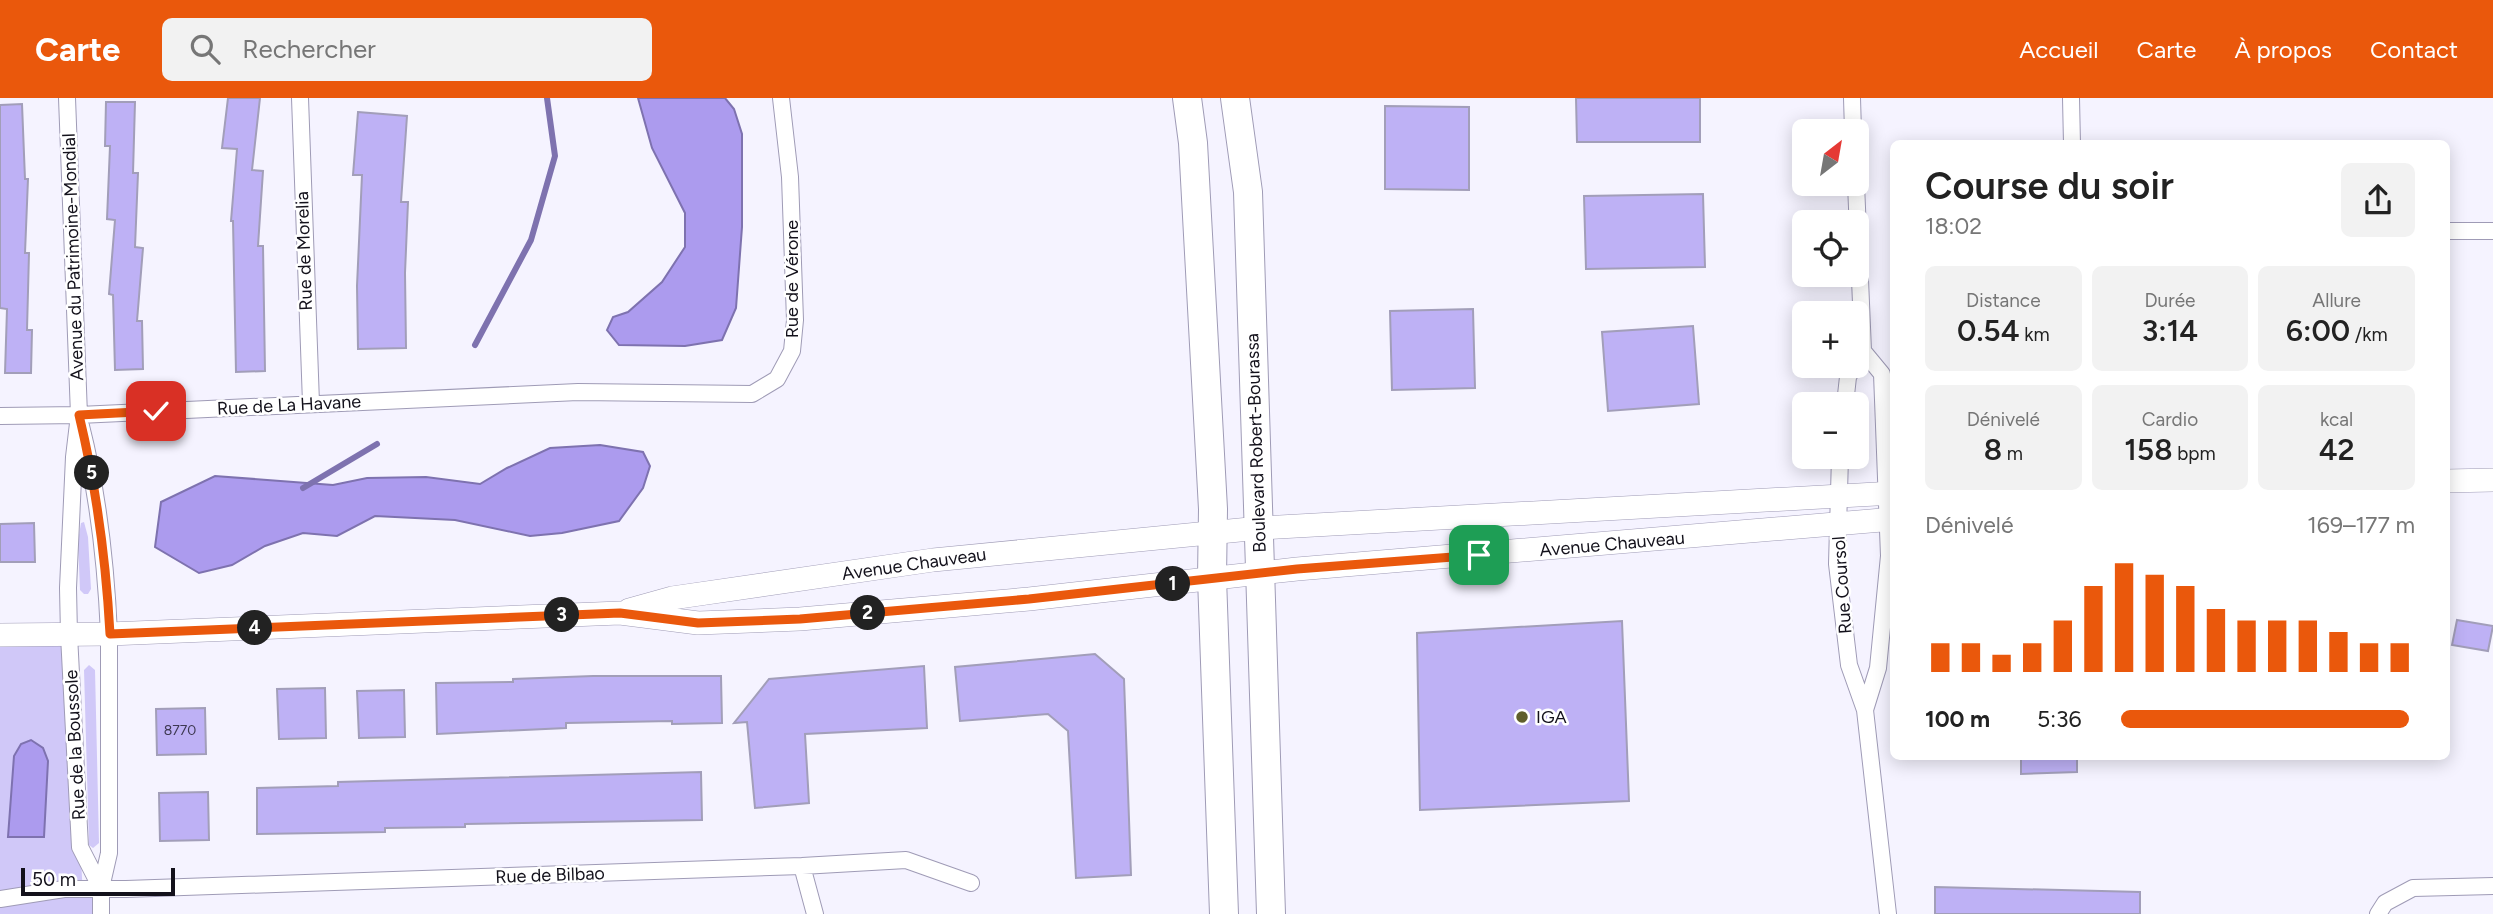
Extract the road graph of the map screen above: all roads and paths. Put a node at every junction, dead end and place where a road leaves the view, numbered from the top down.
1 (67, 98) edge
2 (300, 98) edge
3 (781, 98) edge
4 (1188, 98) edge
5 (1235, 98) edge
6 (1852, 98) edge
7 (2071, 98) edge
8 (1853, 119) edge
9 (2072, 140) edge
10 (1856, 196) edge
11 (2450, 231) edge
12 (2493, 231) edge
13 (1857, 301) edge
14 (1869, 366) edge
15 (578, 392) joint
16 (311, 403) junction
17 (79, 415) junction
18 (0, 416) edge
19 (1839, 469) edge
20 (2493, 480) edge
21 (2450, 481) edge
22 (1890, 493) edge
23 (1838, 495) junction
24 (1890, 519) edge
25 (1838, 523) junction
26 (1260, 528) junction
27 (1212, 533) junction
28 (1890, 538) edge
29 (1261, 574) junction
30 (1212, 578) junction
31 (68, 598) joint
32 (108, 599) joint
33 (620, 613) junction
34 (110, 634) junction
35 (0, 635) edge
36 (69, 635) junction
37 (1865, 710) junction
38 (802, 866) junction
39 (971, 883) dead end
40 (2493, 886) edge
41 (102, 888) junction
42 (0, 899) edge
43 (101, 914) edge
44 (815, 914) edge
45 (1224, 914) edge
46 (1271, 914) edge
47 (1888, 914) edge
48 (2378, 914) edge

1 - 17 street, Avenue du Patrimoine-Mondial
2 - 16 street, Rue de Morelia
3 - 15 street, Rue de Vérone
4 - 27 highway
5 - 26 highway, Boulevard Robert-Bourassa
6 - 8 street
7 - 9 street
10 - 13 street
11 - 12 street
14 - 22 street, Rue Coursol
15 - 16 street, Rue de La Havane
16 - 17 street, Rue de La Havane
17 - 18 street, Rue de La Havane
17 - 31 street, Avenue du Patrimoine-Mondial
17 - 32 street, Avenue du Patrimoine-Mondial
19 - 23 street, Rue Coursol
20 - 21 main road
22 - 23 main road, Avenue Chauveau
23 - 25 street, Rue Coursol
23 - 26 main road, Avenue Chauveau
24 - 25 main road, Avenue Chauveau
25 - 29 main road, Avenue Chauveau
25 - 37 street, Rue Coursol
26 - 27 main road, Avenue Chauveau
26 - 29 highway, Boulevard Robert-Bourassa
27 - 30 highway
27 - 33 main road, Avenue Chauveau
28 - 37 street, Rue Coursol
29 - 30 main road, Avenue Chauveau
29 - 46 highway, Boulevard Robert-Bourassa
30 - 33 main road, Avenue Chauveau
30 - 45 highway
31 - 36 street, Rue de la Boussole
32 - 34 street, Rue de la Boussole
33 - 34 main road, Avenue Chauveau
34 - 36 main road, Avenue Chauveau
34 - 41 street, Rue de la Boussole
35 - 36 main road, Avenue Chauveau
36 - 41 street, Rue de la Boussole
37 - 47 street, Rue Coursol
38 - 39 street, Rue de Bilbao
38 - 41 street, Rue de Bilbao
38 - 44 street
40 - 48 street
41 - 42 street, Rue de Bilbao
41 - 43 street, Rue de la Boussole

